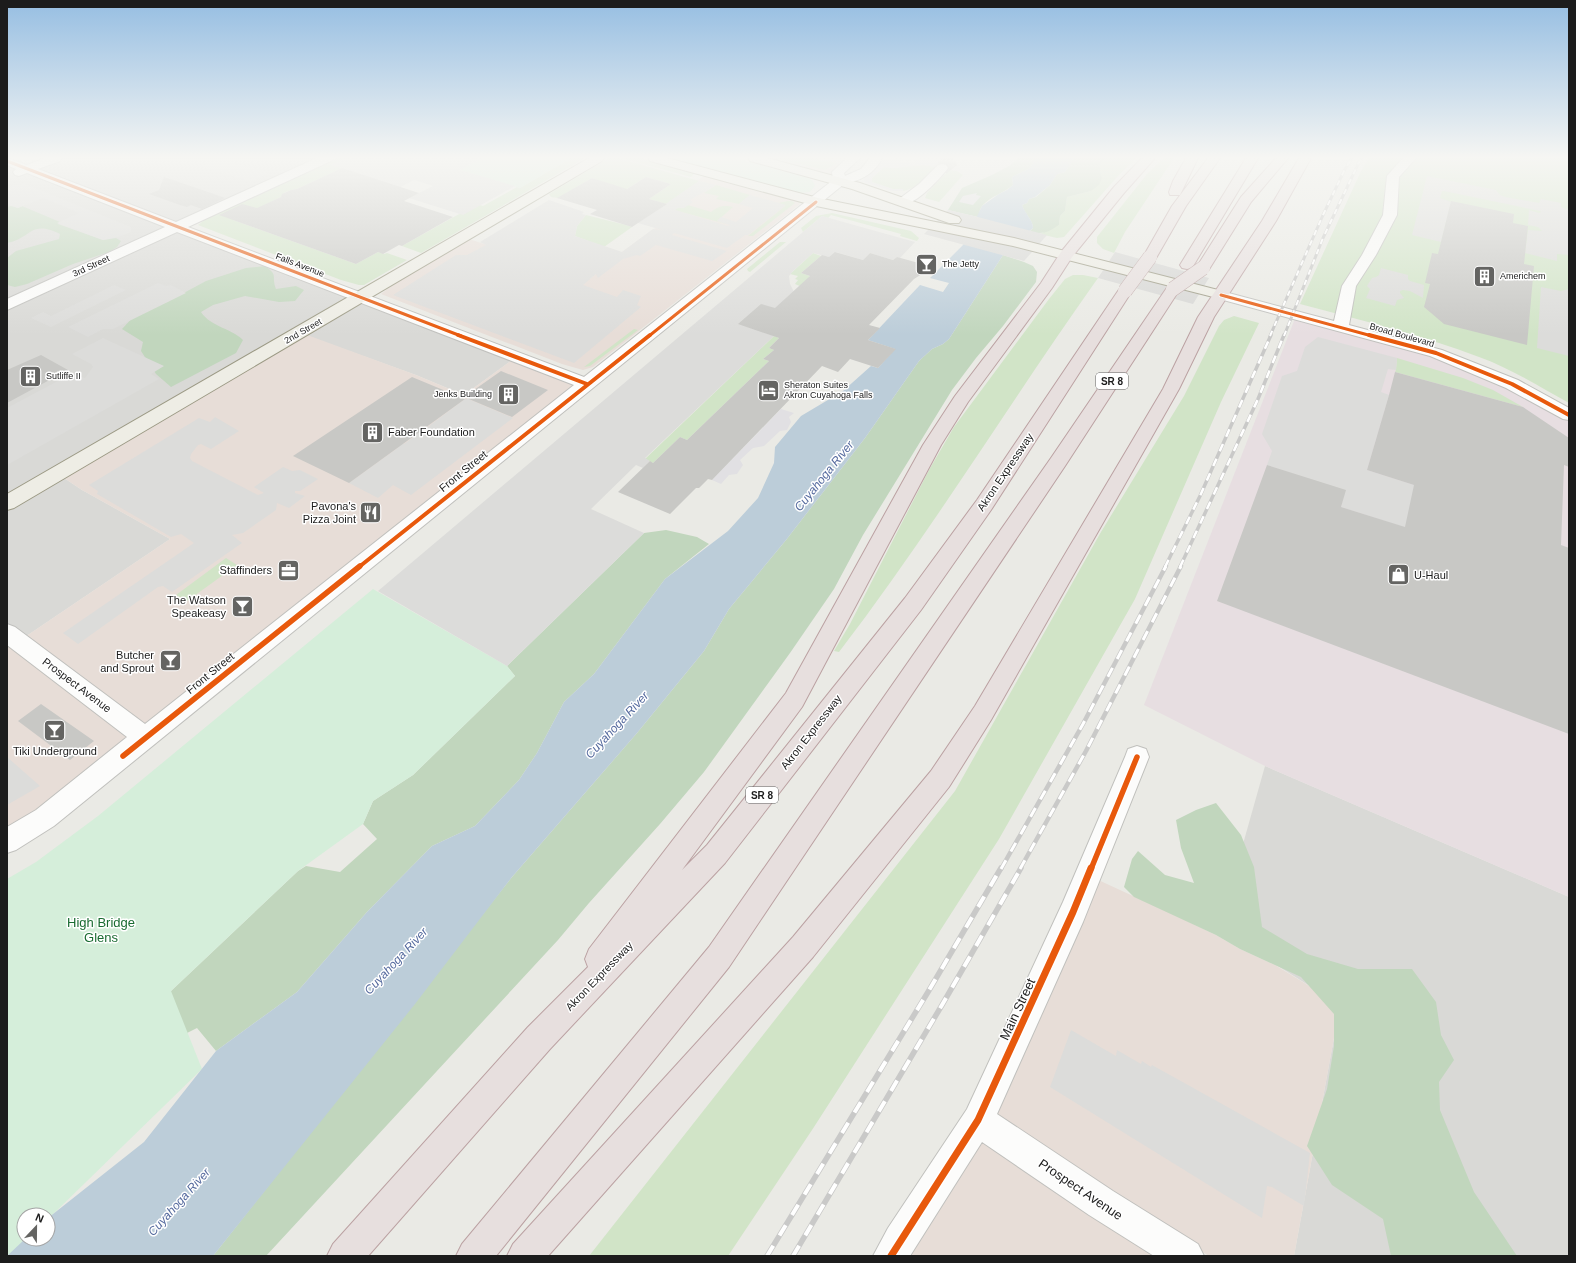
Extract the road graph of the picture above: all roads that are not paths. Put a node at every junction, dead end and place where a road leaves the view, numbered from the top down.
1 (151, 217) edge
2 (199, 217) edge
3 (498, 217) edge
4 (797, 217) edge
5 (910, 217) edge
6 (929, 217) edge
7 (1097, 217) edge
8 (1167, 217) edge
9 (1172, 217) edge
10 (1216, 217) edge
11 (1235, 217) edge
12 (1271, 217) edge
13 (1389, 217) edge
14 (936, 221) junction
15 (177, 227) junction
16 (1162, 232) junction
17 (1014, 242) junction
18 (1066, 256) junction
19 (1169, 295) junction
20 (1221, 295) junction
21 (361, 297) junction
22 (7, 305) edge
23 (1341, 327) junction
24 (587, 384) junction
25 (1569, 415) edge
26 (7, 503) edge
27 (7, 633) edge
28 (146, 738) junction
29 (1137, 757) dead end
30 (7, 841) edge
31 (539, 1038) junction
32 (978, 1120) junction
33 (345, 1256) edge
34 (474, 1256) edge
35 (526, 1256) edge
36 (891, 1256) edge
37 (1186, 1256) edge

1 - 15 street, Falls Avenue
2 - 15 street, 3rd Street
3 - 21 main road, 2nd Street
4 - 24 street, Front Street
5 - 14 main road, Broad Boulevard
6 - 14 main road, Broad Boulevard
7 - 18 highway
8 - 16 highway
9 - 16 highway, Akron Expressway / SR 8
10 - 19 highway, SR 8
11 - 19 highway, bridge
12 - 20 highway
13 - 23 street
14 - 17 main road, Broad Boulevard
14 - 17 main road, Broad Boulevard
15 - 21 street, Falls Avenue
15 - 22 street, 3rd Street
16 - 31 highway, Akron Expressway / SR 8, bridge
17 - 18 main road, Broad Boulevard
18 - 20 main road, Broad Boulevard
18 - 31 highway
19 - 34 highway, SR 8
20 - 23 street, Broad Boulevard
20 - 35 highway
21 - 24 street, Falls Avenue
21 - 26 main road, 2nd Street
23 - 25 street, Broad Boulevard
24 - 28 street, Front Street
27 - 28 street, Prospect Avenue
28 - 30 street, Front Street
29 - 32 street, Main Street
31 - 33 highway, Akron Expressway / SR 8
32 - 36 street, Main Street
32 - 37 street, Prospect Avenue

